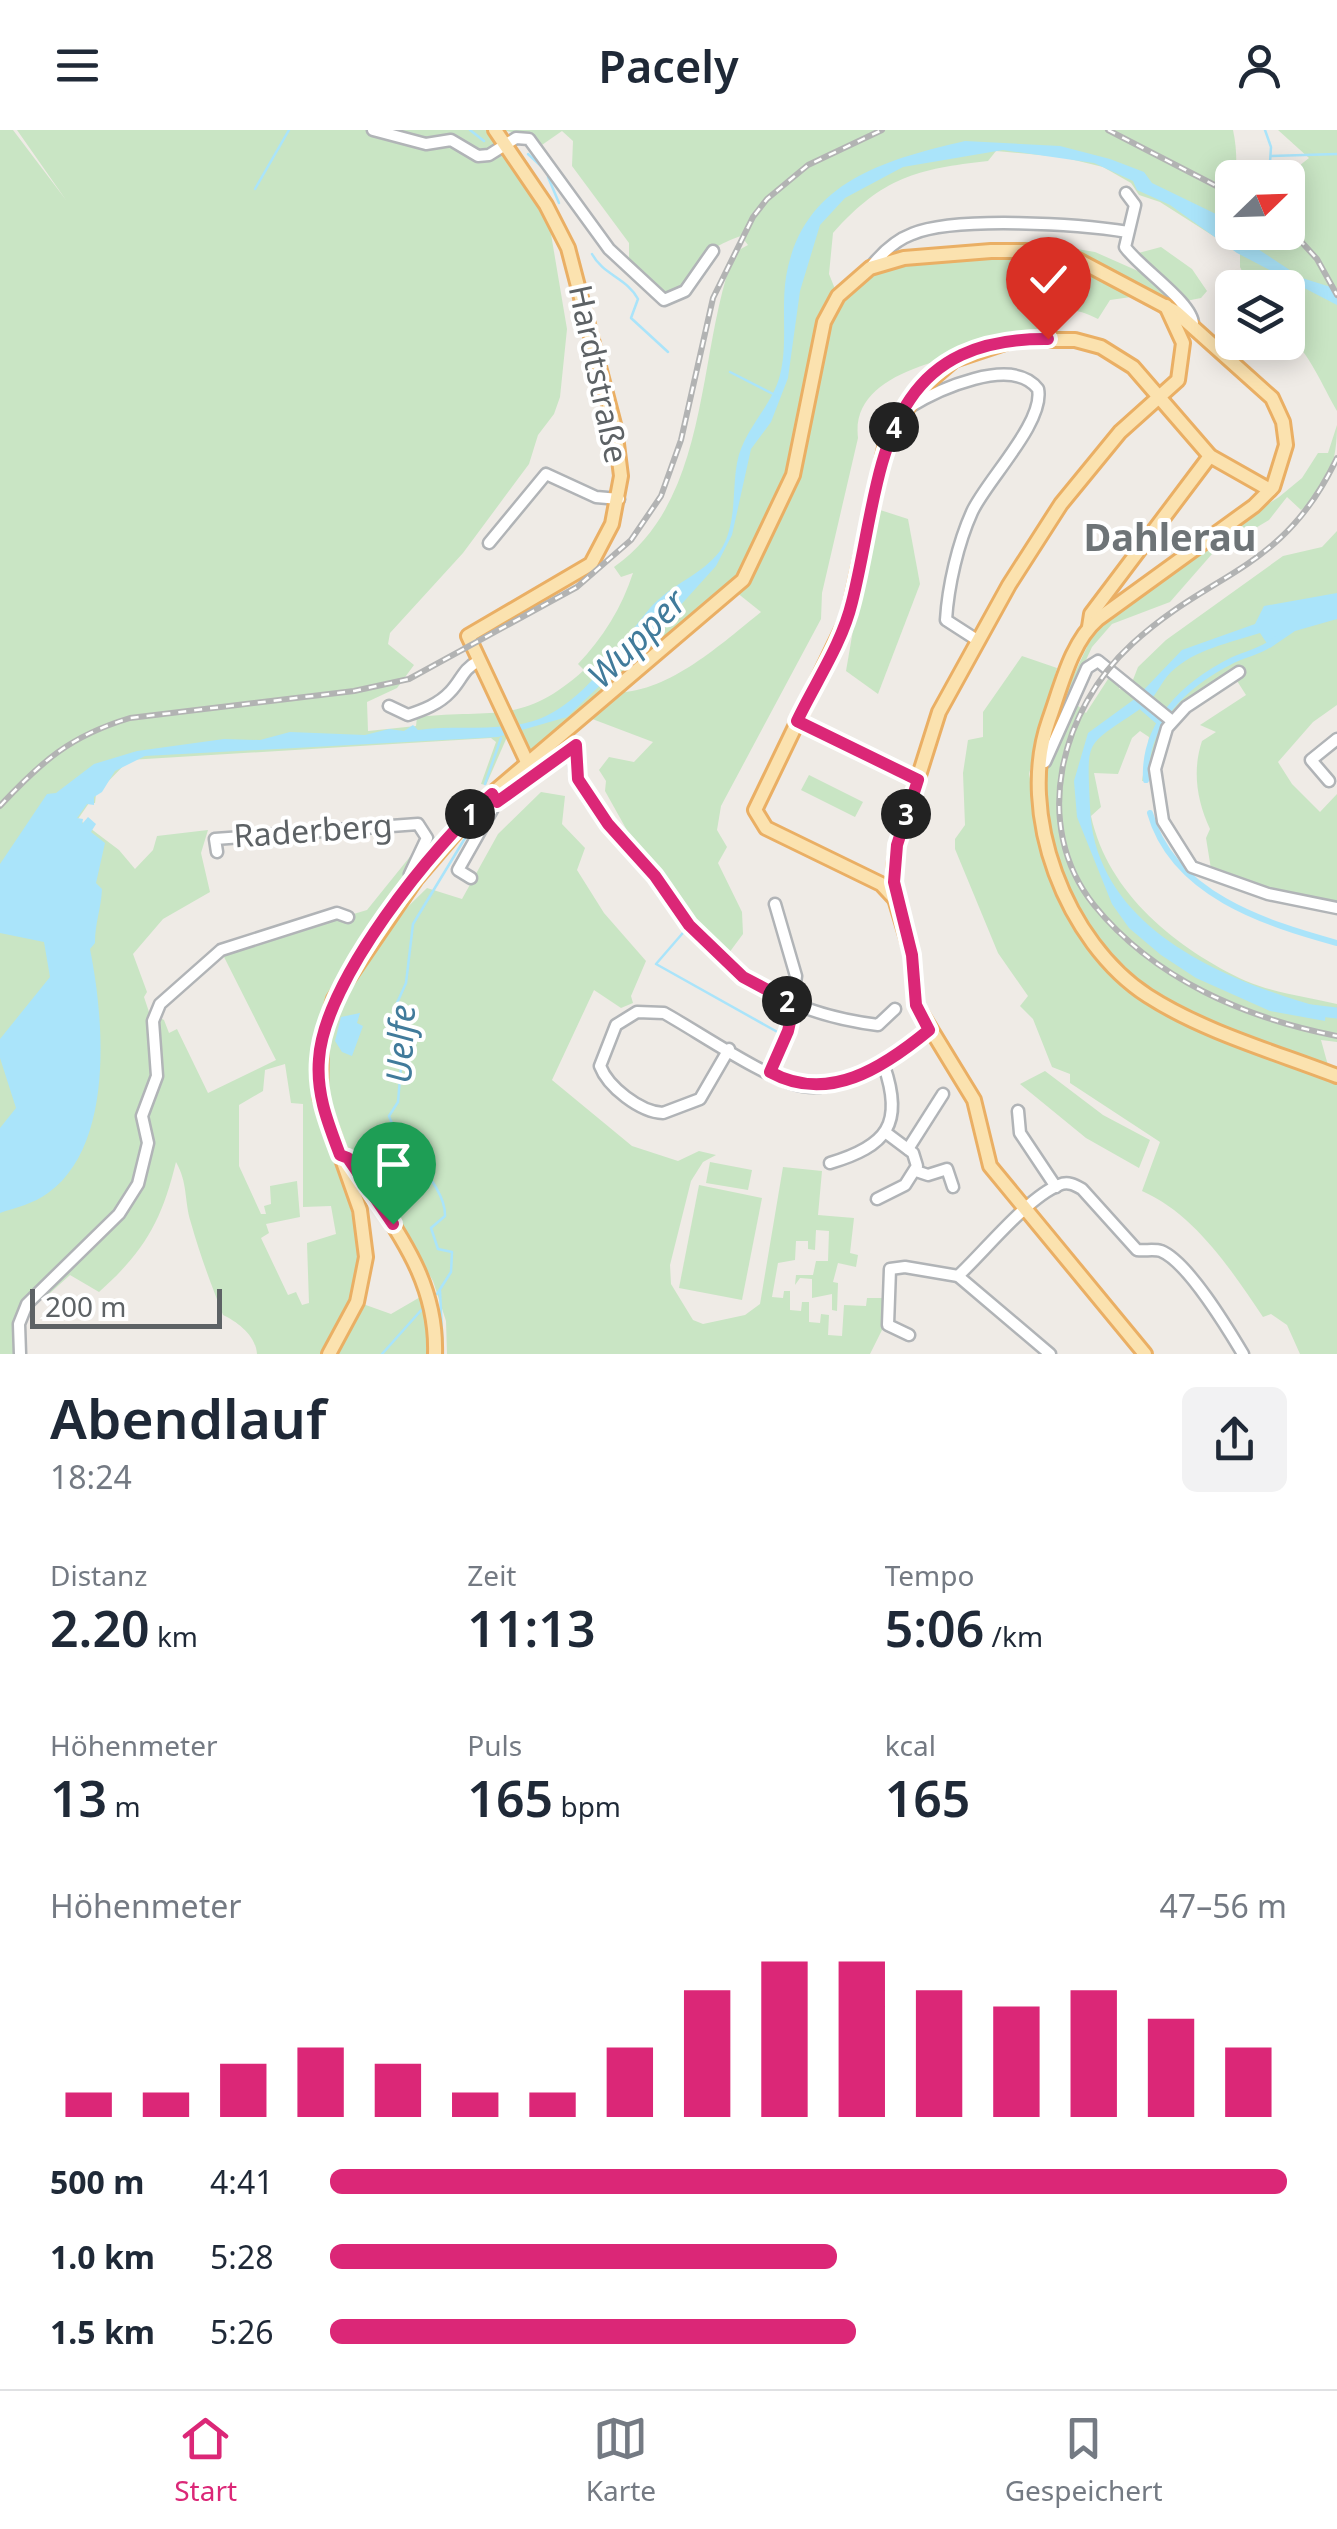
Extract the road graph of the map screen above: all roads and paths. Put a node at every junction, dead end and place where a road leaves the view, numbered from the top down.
1 (373, 130) edge
2 (495, 130) edge
3 (505, 145) junction
4 (1126, 193) dead end
5 (1128, 232) junction
6 (713, 251) dead end
7 (870, 268) junction
8 (1164, 304) junction
9 (1193, 324) junction
10 (1159, 398) junction
11 (904, 411) junction
12 (1129, 421) junction
13 (1179, 425) junction
14 (1210, 456) junction
15 (1270, 490) junction
16 (619, 499) junction
17 (489, 543) dead end
18 (1090, 627) junction
19 (977, 640) junction
20 (477, 662) junction
21 (1239, 672) dead end
22 (390, 706) dead end
23 (1166, 715) junction
24 (797, 721) junction
25 (1337, 739) edge
26 (528, 764) junction
27 (1039, 775) junction
28 (918, 780) junction
29 (1328, 780) dead end
30 (494, 798) junction
31 (216, 852) dead end
32 (894, 868) junction
33 (471, 878) dead end
34 (416, 879) junction
35 (876, 882) junction
36 (896, 902) junction
37 (776, 904) dead end
38 (1337, 908) edge
39 (348, 917) dead end
40 (794, 1004) junction
41 (895, 1009) dead end
42 (929, 1030) junction
43 (729, 1050) junction
44 (884, 1066) junction
45 (770, 1072) junction
46 (1337, 1076) edge
47 (942, 1094) dead end
48 (1018, 1111) dead end
49 (885, 1132) junction
50 (908, 1149) junction
51 (340, 1155) junction
52 (830, 1163) dead end
53 (916, 1171) junction
54 (953, 1187) dead end
55 (1056, 1187) junction
56 (878, 1199) dead end
57 (1026, 1211) junction
58 (958, 1276) junction
59 (909, 1335) dead end
60 (20, 1354) edge
61 (328, 1354) edge
62 (435, 1354) edge
63 (1050, 1354) edge
64 (1145, 1354) edge
65 (1243, 1354) edge

1 - 3 street
2 - 3 main road, Hardtstraße
3 - 6 street
3 - 16 main road, Hardtstraße
4 - 5 street
5 - 7 street
5 - 9 street
7 - 8 main road
7 - 26 main road
8 - 9 main road
8 - 10 main road
9 - 15 main road
10 - 11 main road
10 - 12 main road
10 - 13 main road
11 - 19 street
11 - 24 main road
12 - 13 main road
12 - 19 main road
13 - 14 main road
14 - 15 main road
14 - 18 main road
15 - 18 main road
16 - 17 street
16 - 20 main road, Hardtstraße
18 - 27 main road
19 - 28 main road
20 - 22 street
20 - 26 main road
21 - 23 street
23 - 27 street
23 - 38 street
24 - 28 street
24 - 35 main road
25 - 29 street
26 - 30 main road
27 - 46 main road
28 - 32 main road
30 - 33 street
30 - 34 main road
30 - 40 street
31 - 34 street, Raderberg
32 - 35 main road
32 - 36 main road
34 - 51 main road
35 - 36 main road
36 - 42 main road
37 - 40 street
39 - 60 street
40 - 41 street
40 - 45 street
42 - 44 street
42 - 57 main road
43 - 43 street
43 - 45 street
44 - 45 street
44 - 49 street
47 - 50 street
48 - 55 street
49 - 50 street
49 - 52 street
50 - 53 street
51 - 61 main road
51 - 62 main road
53 - 54 street
53 - 56 street
55 - 57 street
55 - 65 street
57 - 58 street
57 - 64 main road
58 - 59 street
58 - 63 street

